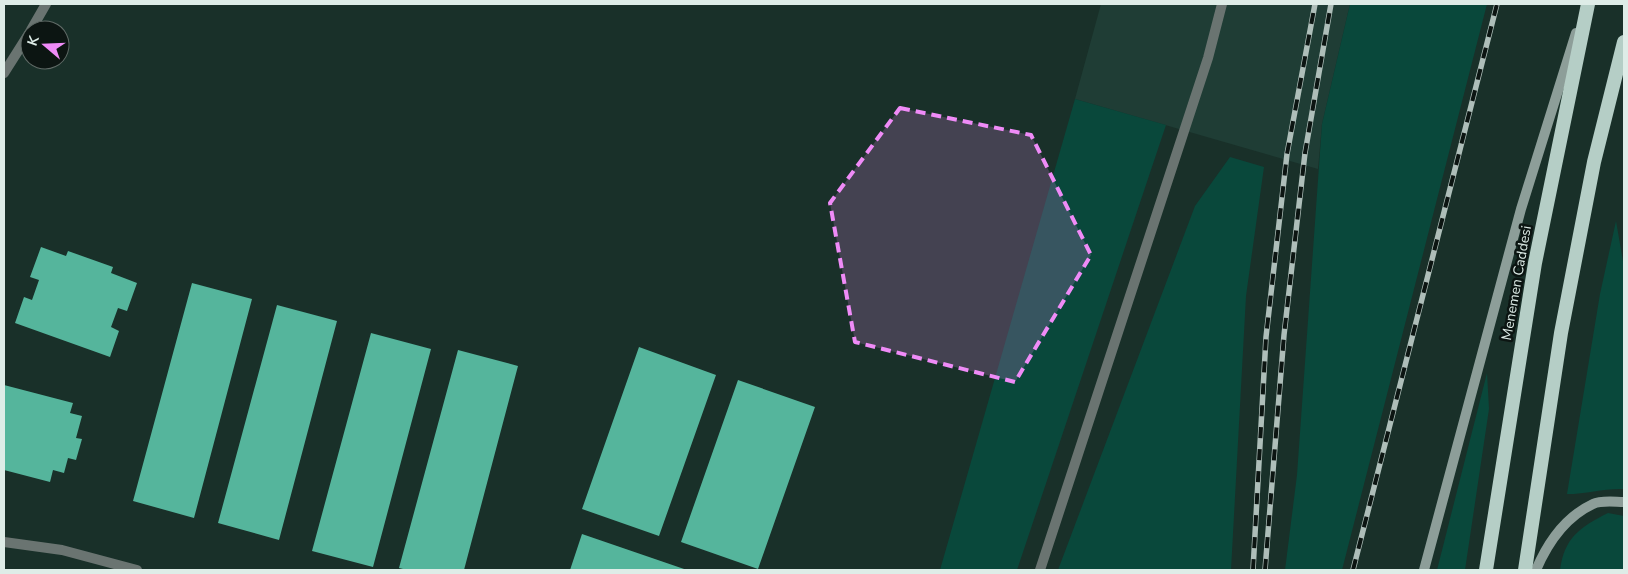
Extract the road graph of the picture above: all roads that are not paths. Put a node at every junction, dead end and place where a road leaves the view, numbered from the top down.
1 (46, 4) edge
2 (1222, 4) edge
3 (1586, 4) edge
4 (37, 20) edge
5 (1624, 42) edge
6 (20, 48) edge
7 (4, 73) edge
8 (1624, 502) edge
9 (4, 542) edge
10 (137, 570) edge
11 (1040, 570) edge
12 (1424, 570) edge
13 (1486, 570) edge
14 (1525, 570) edge
15 (1536, 570) edge

1 - 4 street
2 - 11 street
3 - 12 main road
3 - 13 highway, Menemen Caddesi
5 - 14 highway
6 - 7 street
8 - 15 main road
9 - 10 street

